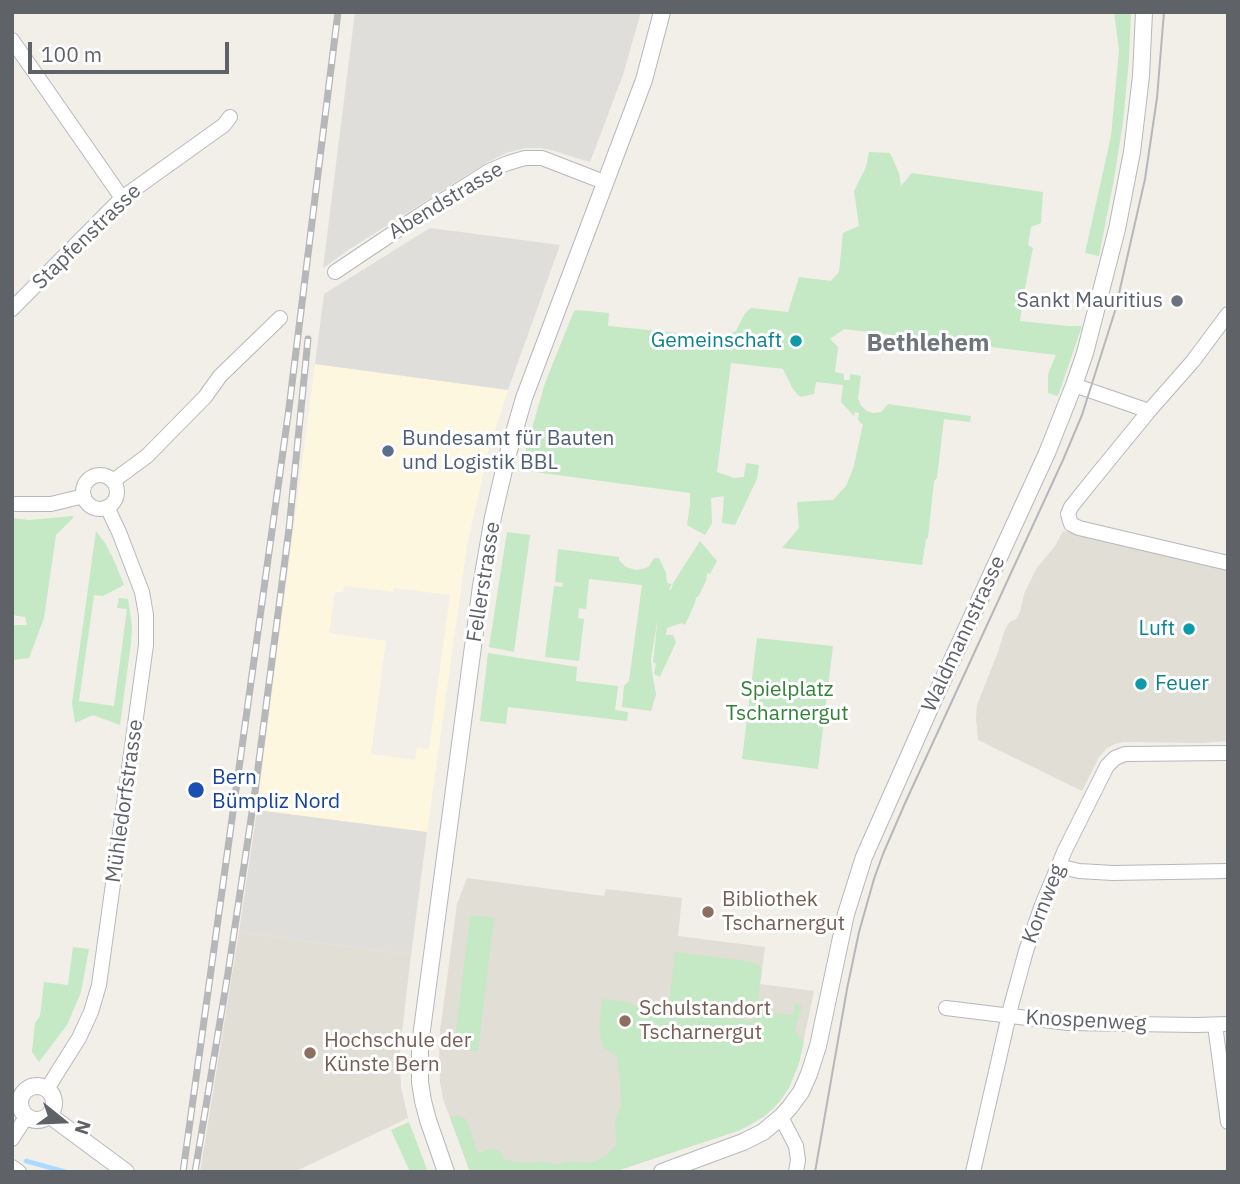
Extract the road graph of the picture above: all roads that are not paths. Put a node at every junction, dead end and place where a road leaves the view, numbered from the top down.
1 (662, 12) edge
2 (1144, 12) edge
3 (12, 40) edge
4 (230, 117) dead end
5 (604, 182) junction
6 (122, 198) junction
7 (335, 272) dead end
8 (12, 309) edge
9 (1228, 314) edge
10 (279, 318) dead end
11 (1074, 385) junction
12 (1149, 411) junction
13 (113, 481) junction
14 (83, 496) junction
15 (12, 504) edge
16 (107, 507) junction
17 (1228, 563) edge
18 (1228, 753) edge
19 (1058, 866) junction
20 (1228, 872) edge
21 (946, 1009) dead end
22 (1008, 1017) junction
23 (1222, 1024) edge
24 (47, 1088) junction
25 (17, 1093) edge
26 (49, 1115) junction
27 (26, 1117) junction
28 (781, 1117) junction
29 (1228, 1122) edge
30 (12, 1139) edge
31 (12, 1167) edge
32 (19, 1172) edge
33 (126, 1172) edge
34 (446, 1172) edge
35 (662, 1172) edge
36 (796, 1172) edge
37 (974, 1172) edge

1 - 5 street, Fellerstrasse
2 - 11 street, Waldmannstrasse
3 - 6 street
4 - 6 street, Stapfenstrasse
5 - 7 street, Abendstrasse
5 - 34 street, Fellerstrasse
6 - 8 street, Stapfenstrasse
9 - 12 street
10 - 13 street
11 - 12 street
11 - 28 street, Waldmannstrasse
12 - 17 street
13 - 14 street
13 - 16 street
14 - 15 street
14 - 16 street
16 - 24 street, Mühledorfstrasse
18 - 19 street, Kornweg
19 - 20 street
19 - 22 street, Kornweg
21 - 22 street, Knospenweg
22 - 23 street, Knospenweg
22 - 37 street, Kornweg
23 - 29 street
24 - 25 street
24 - 26 street
25 - 27 street
26 - 27 street
26 - 33 street
27 - 30 street
28 - 35 street, Waldmannstrasse
28 - 36 street
31 - 32 street

